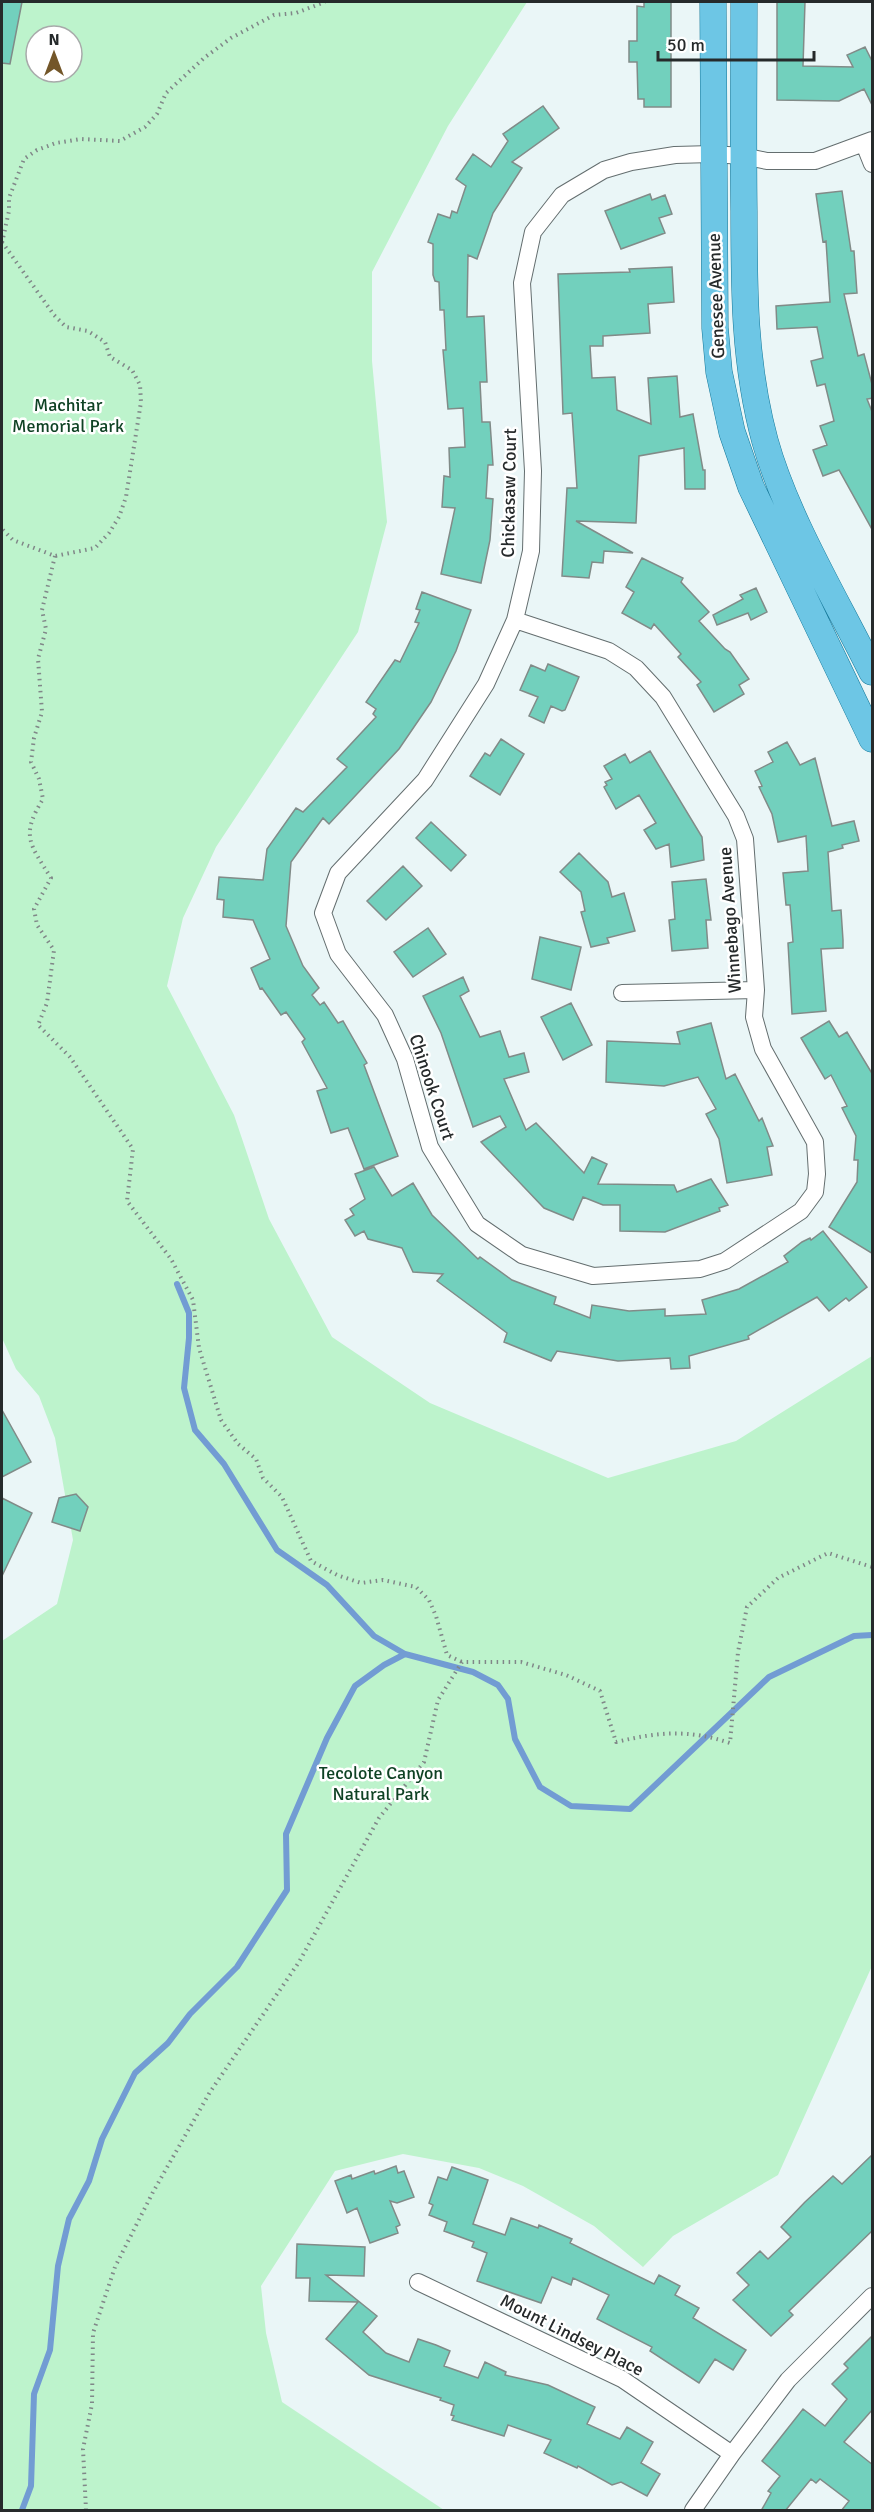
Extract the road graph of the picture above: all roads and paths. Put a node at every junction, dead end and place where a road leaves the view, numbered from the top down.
1 (325, 2) edge
2 (713, 2) edge
3 (744, 2) edge
4 (868, 142) edge
5 (712, 154) junction
6 (743, 156) junction
7 (873, 164) edge
8 (2, 243) edge
9 (2, 529) edge
10 (55, 556) junction
11 (515, 620) junction
12 (873, 672) edge
13 (873, 739) edge
14 (756, 990) junction
15 (622, 993) dead end
16 (368, 995) joint
17 (817, 1174) joint
18 (873, 1567) edge
19 (462, 1662) junction
20 (418, 2282) dead end
21 (873, 2296) edge
22 (732, 2454) junction
23 (86, 2511) edge
24 (693, 2511) edge

1 - 8 path
2 - 5 main road, Genesee Avenue
3 - 6 main road, Genesee Avenue
4 - 6 street, Chickasaw Court
4 - 7 street
5 - 6 street, Chickasaw Court
5 - 11 street, Chickasaw Court
5 - 13 main road, Genesee Avenue
6 - 12 main road, Genesee Avenue
8 - 10 path
9 - 10 path
10 - 19 path
11 - 14 street, Winnebago Avenue
11 - 16 street, Chickasaw Court
14 - 15 street
14 - 17 street, Winnebago Avenue
16 - 17 street, Chinook Court
18 - 19 path
19 - 23 path
20 - 22 street, Mount Lindsey Place
21 - 22 street
22 - 24 street

